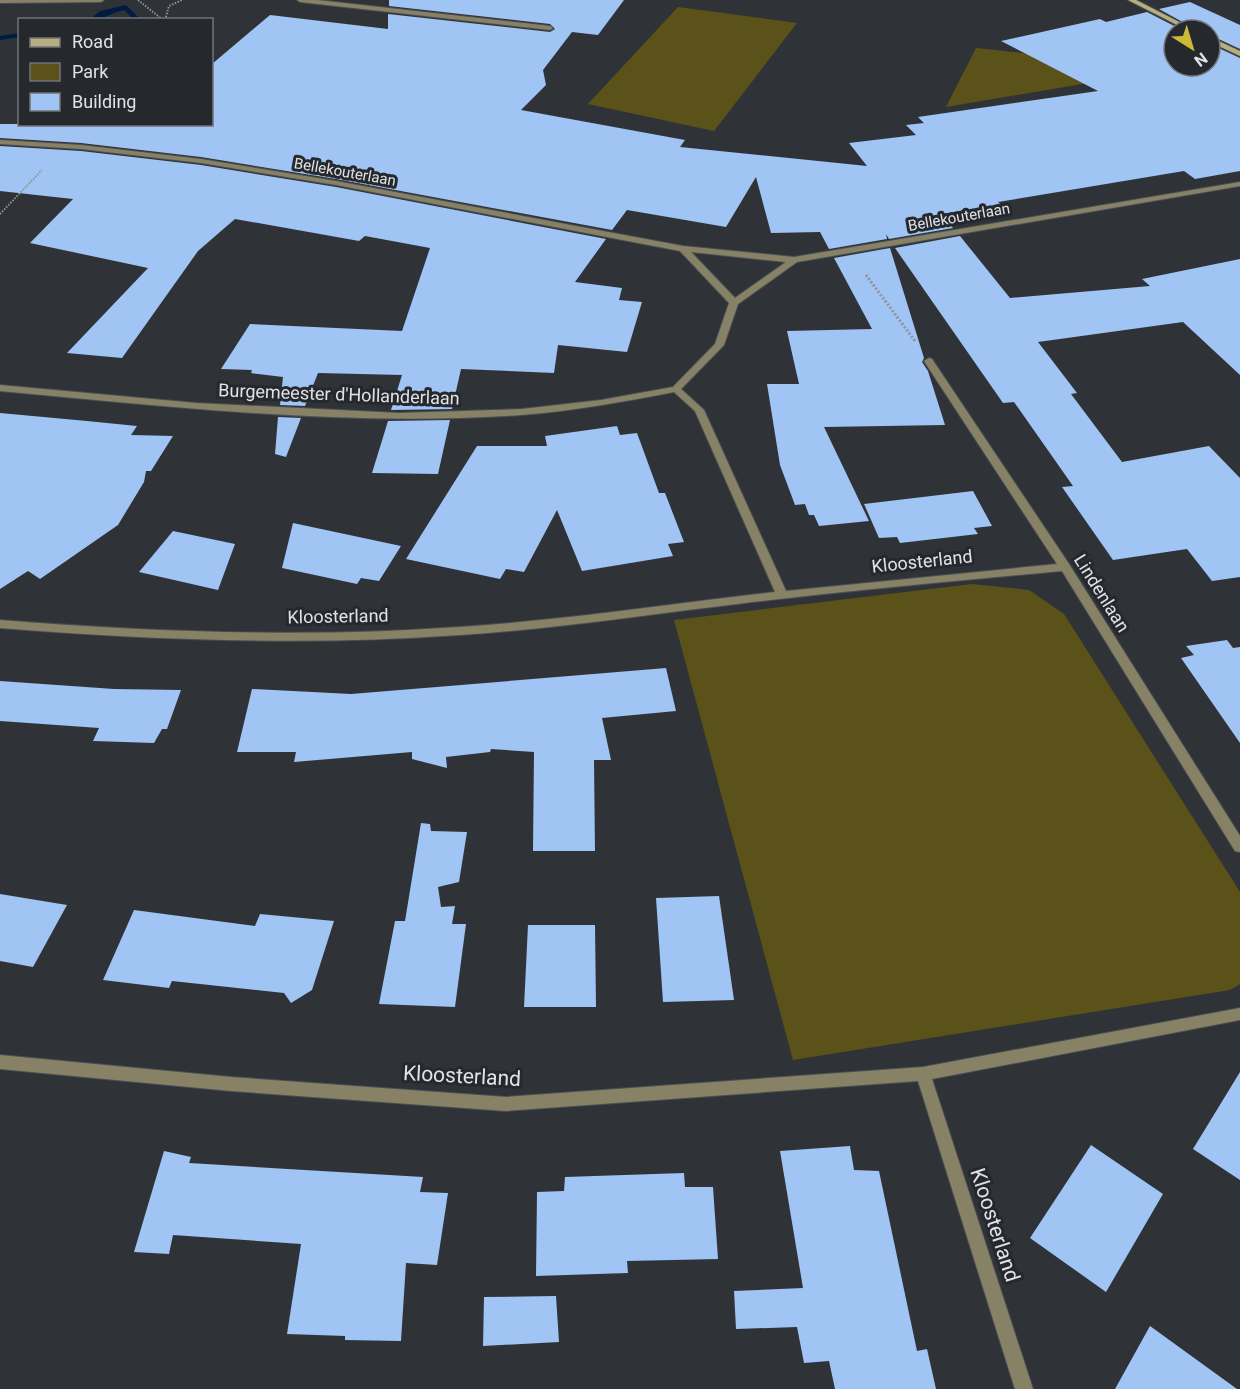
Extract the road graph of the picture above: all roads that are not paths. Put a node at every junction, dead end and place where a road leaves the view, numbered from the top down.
1 (101, 0) edge
2 (300, 0) edge
3 (1131, 0) edge
4 (0, 1) edge
5 (1168, 18) edge
6 (550, 28) dead end
7 (1222, 45) edge
8 (1240, 54) edge
9 (0, 142) edge
10 (1240, 184) edge
11 (683, 249) junction
12 (794, 260) junction
13 (734, 303) junction
14 (929, 361) road end
15 (0, 388) edge
16 (676, 389) junction
17 (1065, 567) junction
18 (782, 595) junction
19 (0, 624) edge
20 (1240, 847) edge
21 (1240, 1014) edge
22 (0, 1062) edge
23 (923, 1074) junction
24 (1024, 1389) edge

1 - 4 street
2 - 6 street
3 - 5 street
7 - 8 street
9 - 11 street, Bellekouterlaan
10 - 12 street, Bellekouterlaan
11 - 12 street, Bellekouterlaan
11 - 13 street
12 - 13 street
13 - 16 street
14 - 17 street, Lindenlaan
15 - 16 street, Burgemeester d'Hollanderlaan
16 - 18 street
17 - 18 street, Kloosterland
17 - 20 street, Lindenlaan
18 - 19 street, Kloosterland
21 - 23 street, Kloosterland
22 - 23 street, Kloosterland
23 - 24 street, Kloosterland

